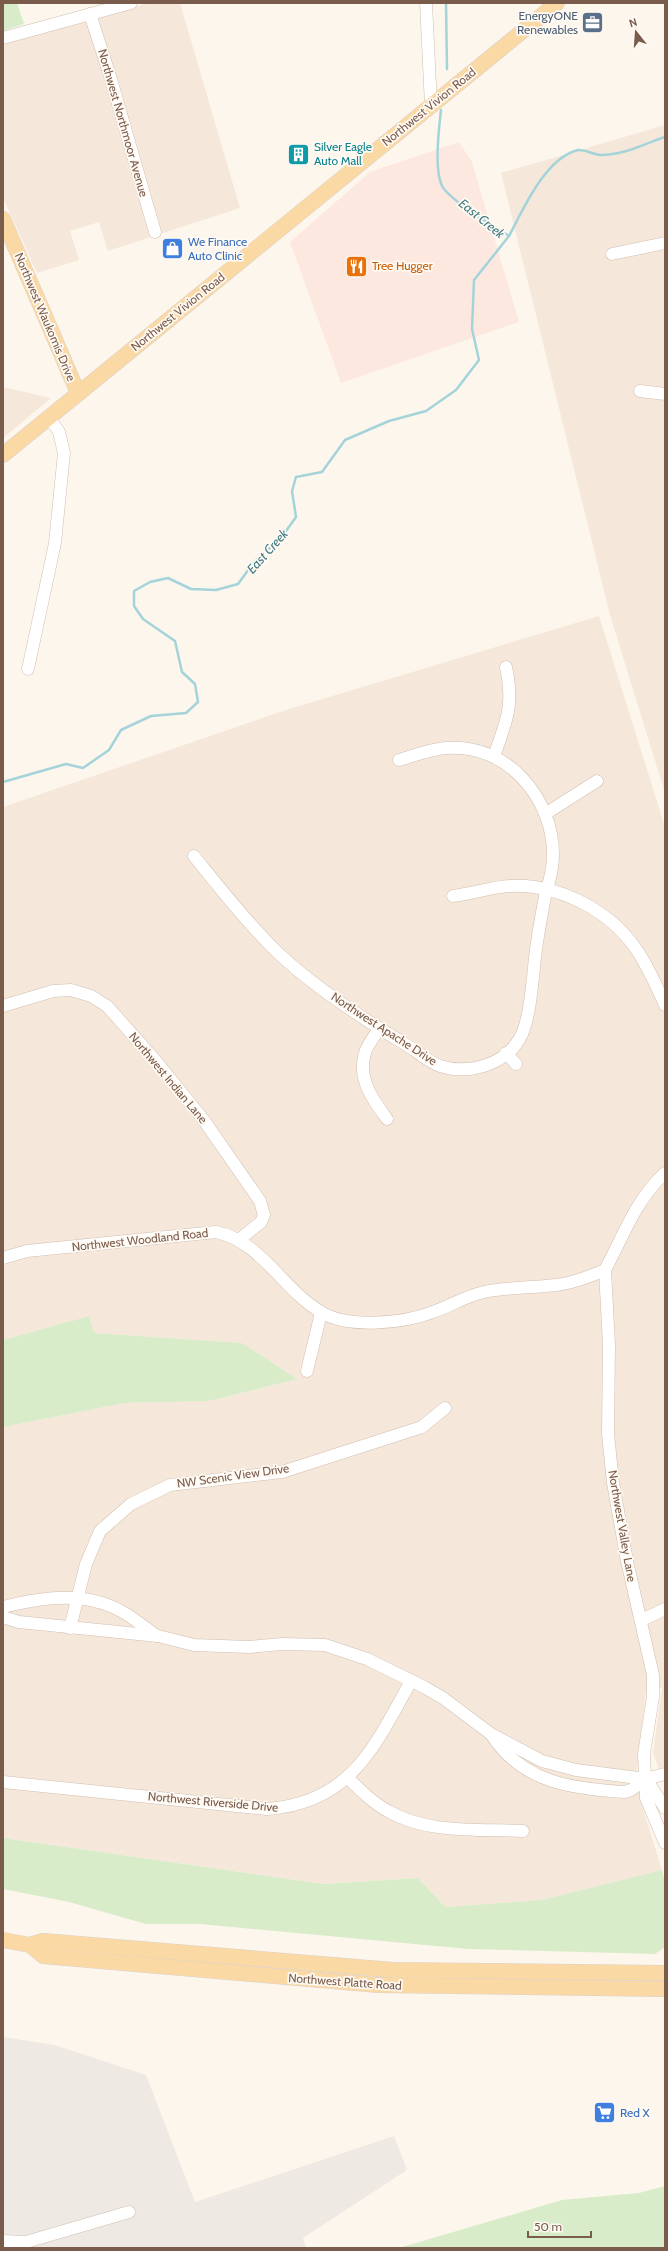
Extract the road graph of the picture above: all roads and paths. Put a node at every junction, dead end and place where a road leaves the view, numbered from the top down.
1 (131, 3) edge
2 (426, 3) edge
3 (557, 3) edge
4 (90, 14) junction
5 (3, 38) edge
6 (431, 105) junction
7 (3, 219) edge
8 (155, 232) dead end
9 (665, 242) edge
10 (612, 254) dead end
11 (640, 391) dead end
12 (78, 393) junction
13 (665, 394) edge
14 (48, 417) junction
15 (3, 455) edge
16 (506, 667) dead end
17 (28, 669) dead end
18 (494, 756) junction
19 (399, 760) dead end
20 (597, 781) dead end
21 (545, 814) junction
22 (194, 856) dead end
23 (547, 890) junction
24 (453, 896) dead end
25 (665, 1005) edge
26 (3, 1006) edge
27 (380, 1029) junction
28 (506, 1053) junction
29 (516, 1064) dead end
30 (387, 1119) dead end
31 (665, 1173) edge
32 (239, 1240) junction
33 (3, 1258) edge
34 (605, 1270) junction
35 (321, 1313) junction
36 (307, 1371) dead end
37 (446, 1408) dead end
38 (77, 1599) junction
39 (3, 1607) edge
40 (665, 1609) edge
41 (3, 1617) edge
42 (642, 1620) junction
43 (70, 1628) junction
44 (158, 1636) junction
45 (411, 1681) junction
46 (491, 1734) junction
47 (665, 1774) edge
48 (348, 1778) junction
49 (646, 1779) junction
50 (3, 1782) edge
51 (665, 1808) edge
52 (523, 1831) dead end
53 (665, 1843) edge
54 (3, 1940) edge
55 (30, 1945) junction
56 (665, 1973) edge
57 (665, 1990) edge
58 (129, 2212) dead end
59 (3, 2241) edge

1 - 4 street
2 - 6 street
3 - 6 main road, Northwest Vivion Road
4 - 5 street
4 - 8 street, Northwest Northmoor Avenue
6 - 12 main road, Northwest Vivion Road
7 - 12 main road, Northwest Waukomis Drive
9 - 10 street
11 - 13 street
12 - 14 main road, Northwest Vivion Road
14 - 15 main road, Northwest Vivion Road
14 - 17 street
16 - 18 street
18 - 19 street, Northwest Apache Drive
18 - 21 street, Northwest Apache Drive
20 - 21 street
21 - 23 street, Northwest Apache Drive
22 - 27 street, Northwest Apache Drive
23 - 24 street
23 - 25 street
23 - 28 street, Northwest Apache Drive
26 - 32 street, Northwest Indian Lane
27 - 28 street, Northwest Apache Drive
27 - 30 street
28 - 29 street
31 - 34 street
32 - 33 street, Northwest Woodland Road
32 - 35 street, Northwest Woodland Road
34 - 35 street, Northwest Woodland Road
34 - 42 street, Northwest Valley Lane
35 - 36 street
37 - 38 street, NW Scenic View Drive
38 - 39 street
38 - 43 street, NW Scenic View Drive
38 - 44 street
40 - 42 street
41 - 43 street
42 - 49 street, Northwest Valley Lane
43 - 44 street
44 - 45 street
45 - 46 street
45 - 48 street, Northwest Riverside Drive
46 - 49 street
46 - 49 street
47 - 49 street
48 - 50 street, Northwest Riverside Drive
48 - 52 street
49 - 51 street, Northwest Valley Lane
49 - 53 street, Northwest Valley Lane
54 - 55 main road, Northwest Platte Road
55 - 56 main road, Northwest Platte Road
55 - 57 main road, Northwest Platte Road
58 - 59 street

